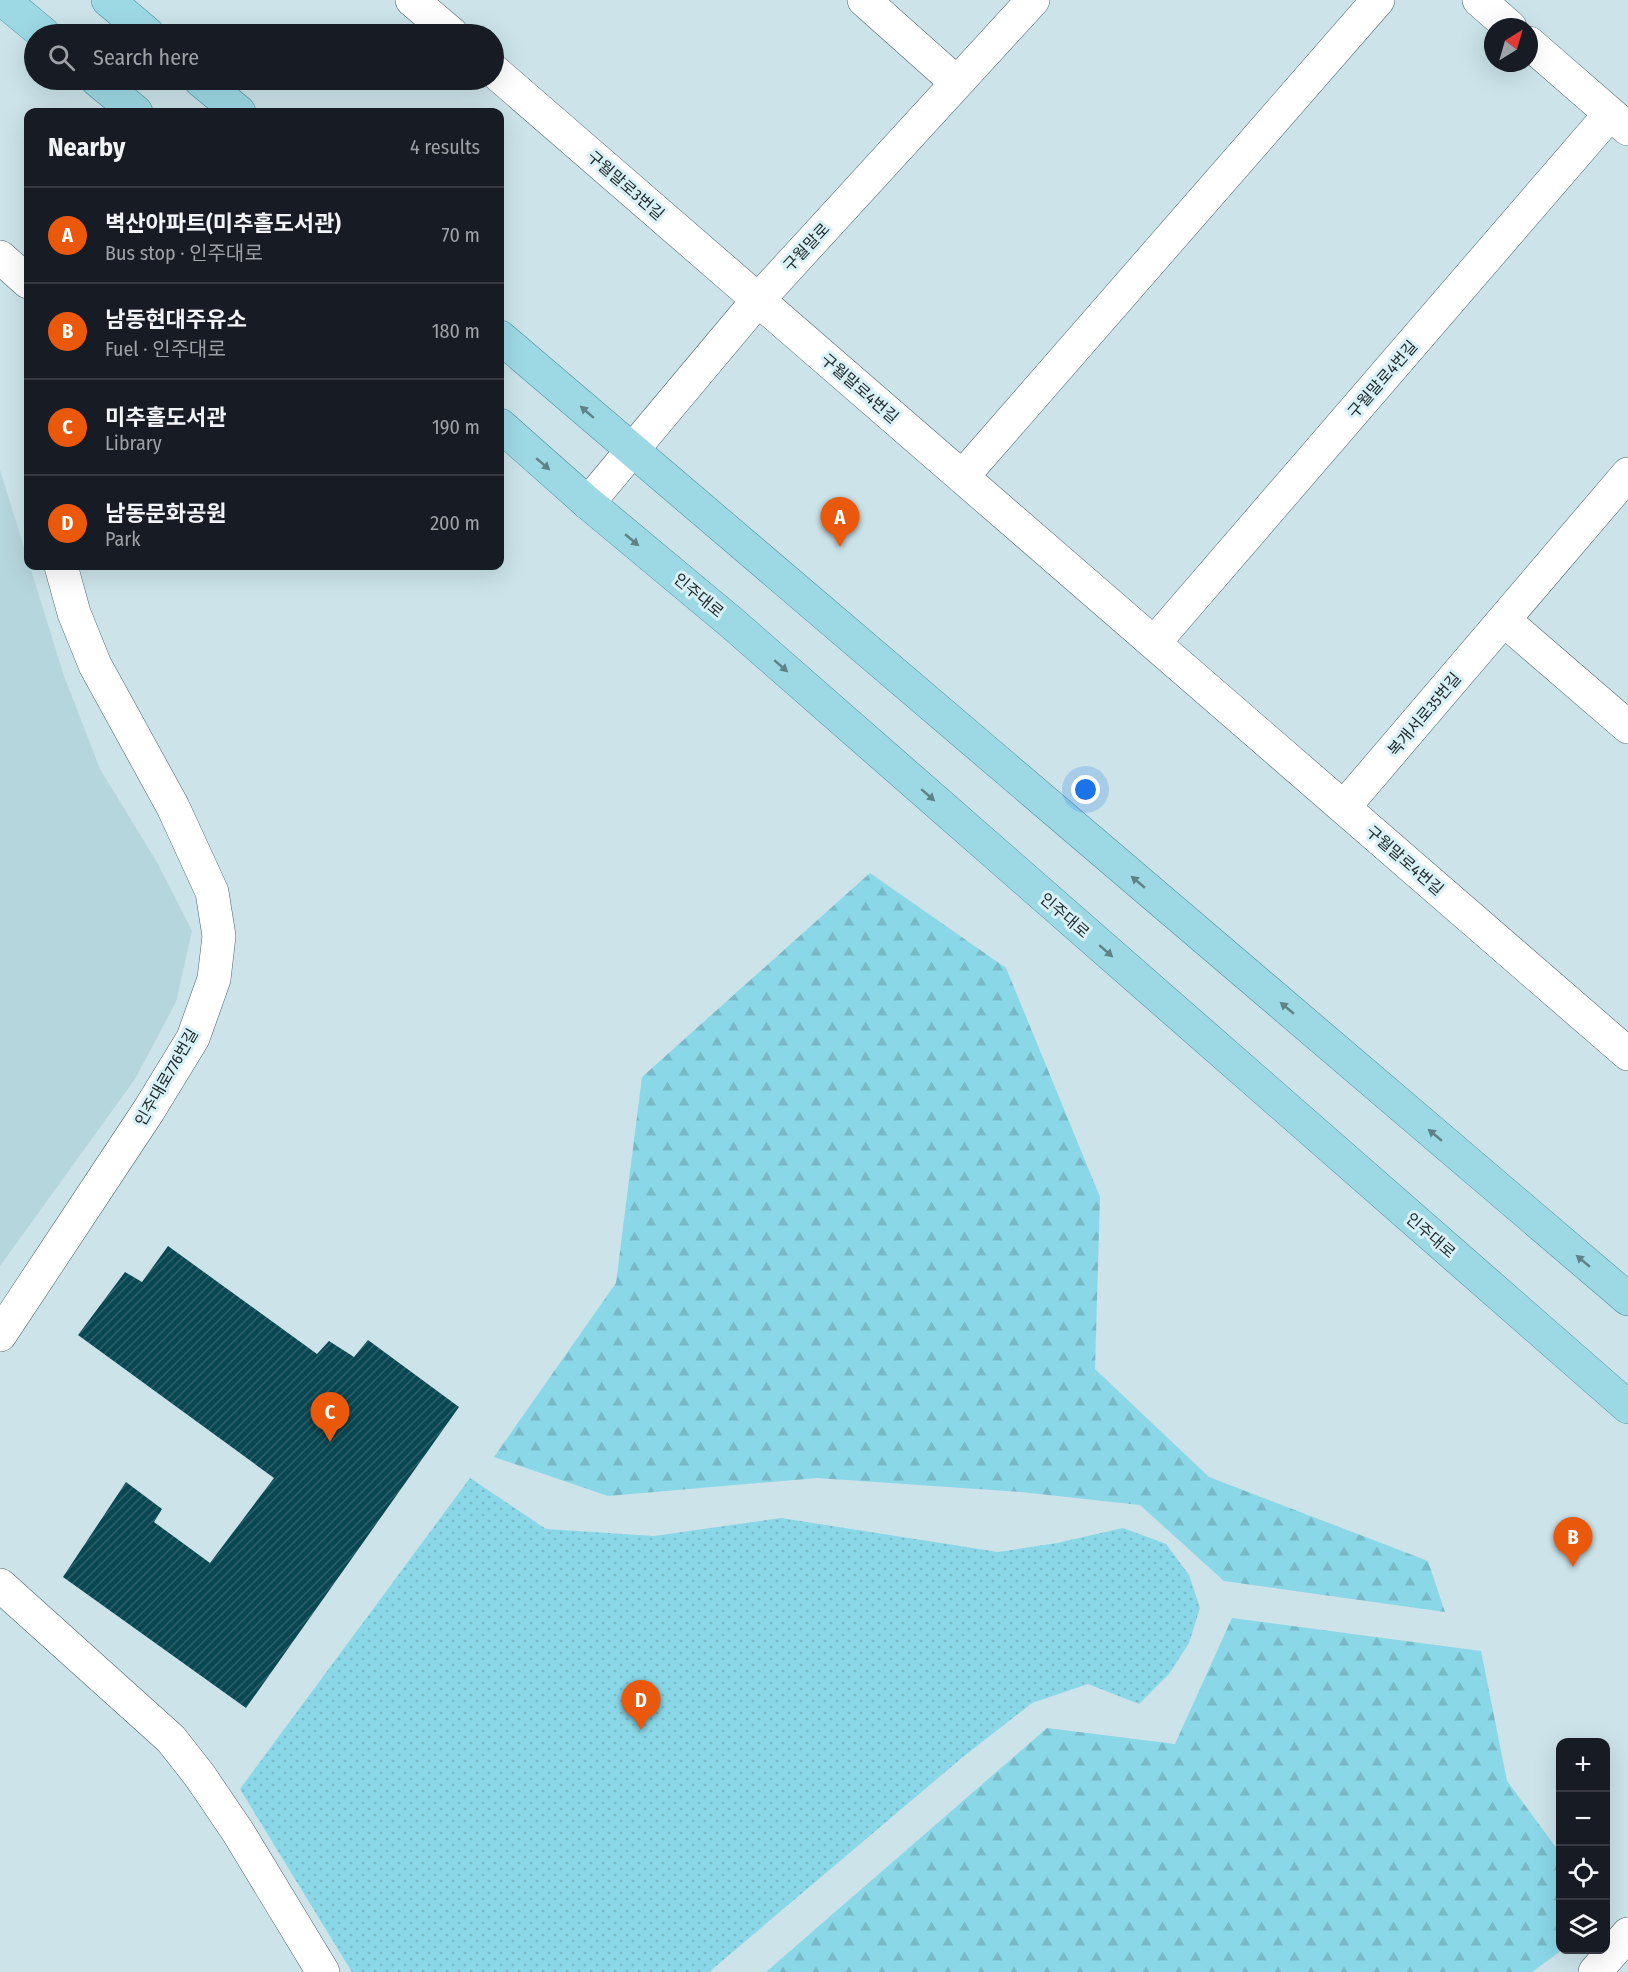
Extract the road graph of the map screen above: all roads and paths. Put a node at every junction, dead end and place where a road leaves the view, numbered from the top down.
1 (3, 0) edge
2 (108, 0) edge
3 (412, 0) edge
4 (864, 0) edge
5 (1033, 0) edge
6 (1378, 0) edge
7 (1479, 0) edge
8 (1500, 18) edge
9 (32, 24) edge
10 (136, 24) edge
11 (440, 24) edge
12 (1538, 51) edge
13 (504, 80) edge
14 (957, 83) junction
15 (109, 90) edge
16 (212, 90) edge
17 (131, 108) edge
18 (234, 108) edge
19 (1619, 122) edge
20 (0, 257) edge
21 (24, 278) edge
22 (758, 300) junction
23 (504, 340) edge
24 (504, 429) edge
25 (632, 450) junction
26 (1628, 474) edge
27 (962, 477) junction
28 (588, 503) junction
29 (62, 570) edge
30 (1503, 620) junction
31 (1154, 643) junction
32 (1628, 727) edge
33 (1344, 807) junction
34 (1628, 1054) edge
35 (1628, 1299) edge
36 (0, 1335) edge
37 (1628, 1407) edge
38 (0, 1585) edge
39 (1628, 1934) edge
40 (322, 1972) edge
41 (1595, 1972) edge

1 - 9 main road
2 - 10 main road
3 - 11 street
4 - 14 street
5 - 14 street, 구월말로
6 - 27 street
7 - 8 street
12 - 19 street
13 - 22 street, 구월말로3번길
14 - 22 street, 구월말로
15 - 17 main road
16 - 18 main road
19 - 31 street, 구월말로4번길
20 - 21 street
22 - 25 street, 구월말로
22 - 27 street, 구월말로4번길
25 -> 23 main road
24 -> 28 main road, 인주대로
25 - 28 street, 구월말로
35 -> 25 main road
26 - 30 street, 복개서로35번길
27 - 31 street, 구월말로4번길
28 -> 37 main road, 인주대로
29 - 36 street, 인주대로776번길
30 - 32 street
30 - 33 street, 복개서로35번길
31 - 33 street, 구월말로4번길
33 - 34 street, 구월말로4번길
38 - 40 street
39 - 41 street

